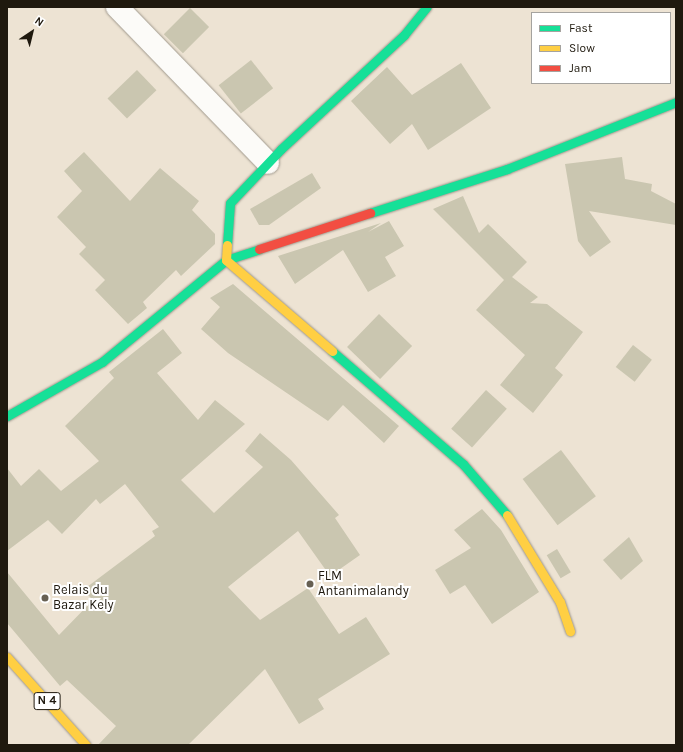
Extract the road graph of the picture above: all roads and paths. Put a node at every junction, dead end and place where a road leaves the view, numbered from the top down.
1 (117, 7) edge
2 (427, 7) edge
3 (676, 102) edge
4 (268, 163) junction
5 (226, 260) junction
6 (7, 416) edge
7 (570, 631) dead end
8 (7, 657) edge
9 (86, 745) edge

1 - 4 street
2 - 4 street
3 - 5 street
4 - 5 street
5 - 6 street
5 - 7 street
8 - 9 street, N 4

